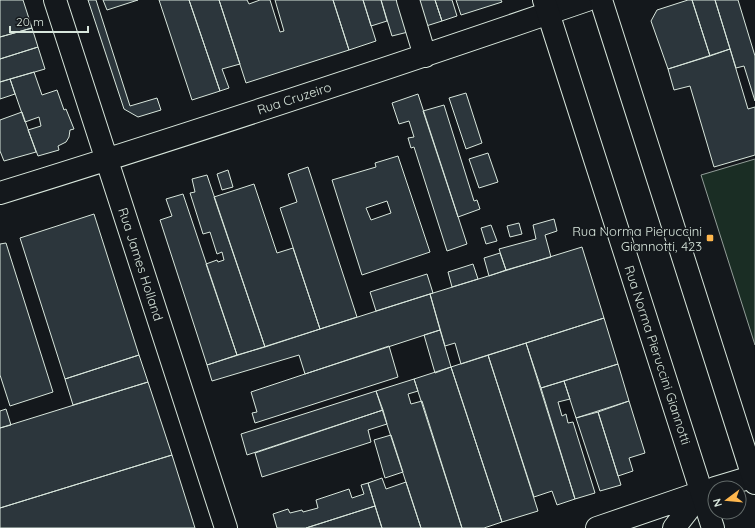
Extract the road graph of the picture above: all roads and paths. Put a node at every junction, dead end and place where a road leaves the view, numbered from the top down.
1 (56, 0) edge
2 (408, 0) edge
3 (587, 0) edge
4 (601, 0) edge
5 (546, 7) edge
6 (425, 56) junction
7 (108, 160) junction
8 (0, 193) edge
9 (754, 478) edge
10 (708, 480) edge
11 (707, 490) edge
12 (707, 493) edge
13 (226, 528) edge
14 (597, 528) edge
15 (674, 528) edge

1 - 7 street, Rua James Holland
2 - 6 street
3 - 5 street, Rua Cruzeiro
4 - 9 street
5 - 6 street, Rua Cruzeiro
5 - 10 street, Rua Norma Pieruccini Giannotti
6 - 7 street, Rua Cruzeiro
7 - 8 street, Rua Cruzeiro
7 - 13 street, Rua James Holland
11 - 14 street
12 - 15 street

